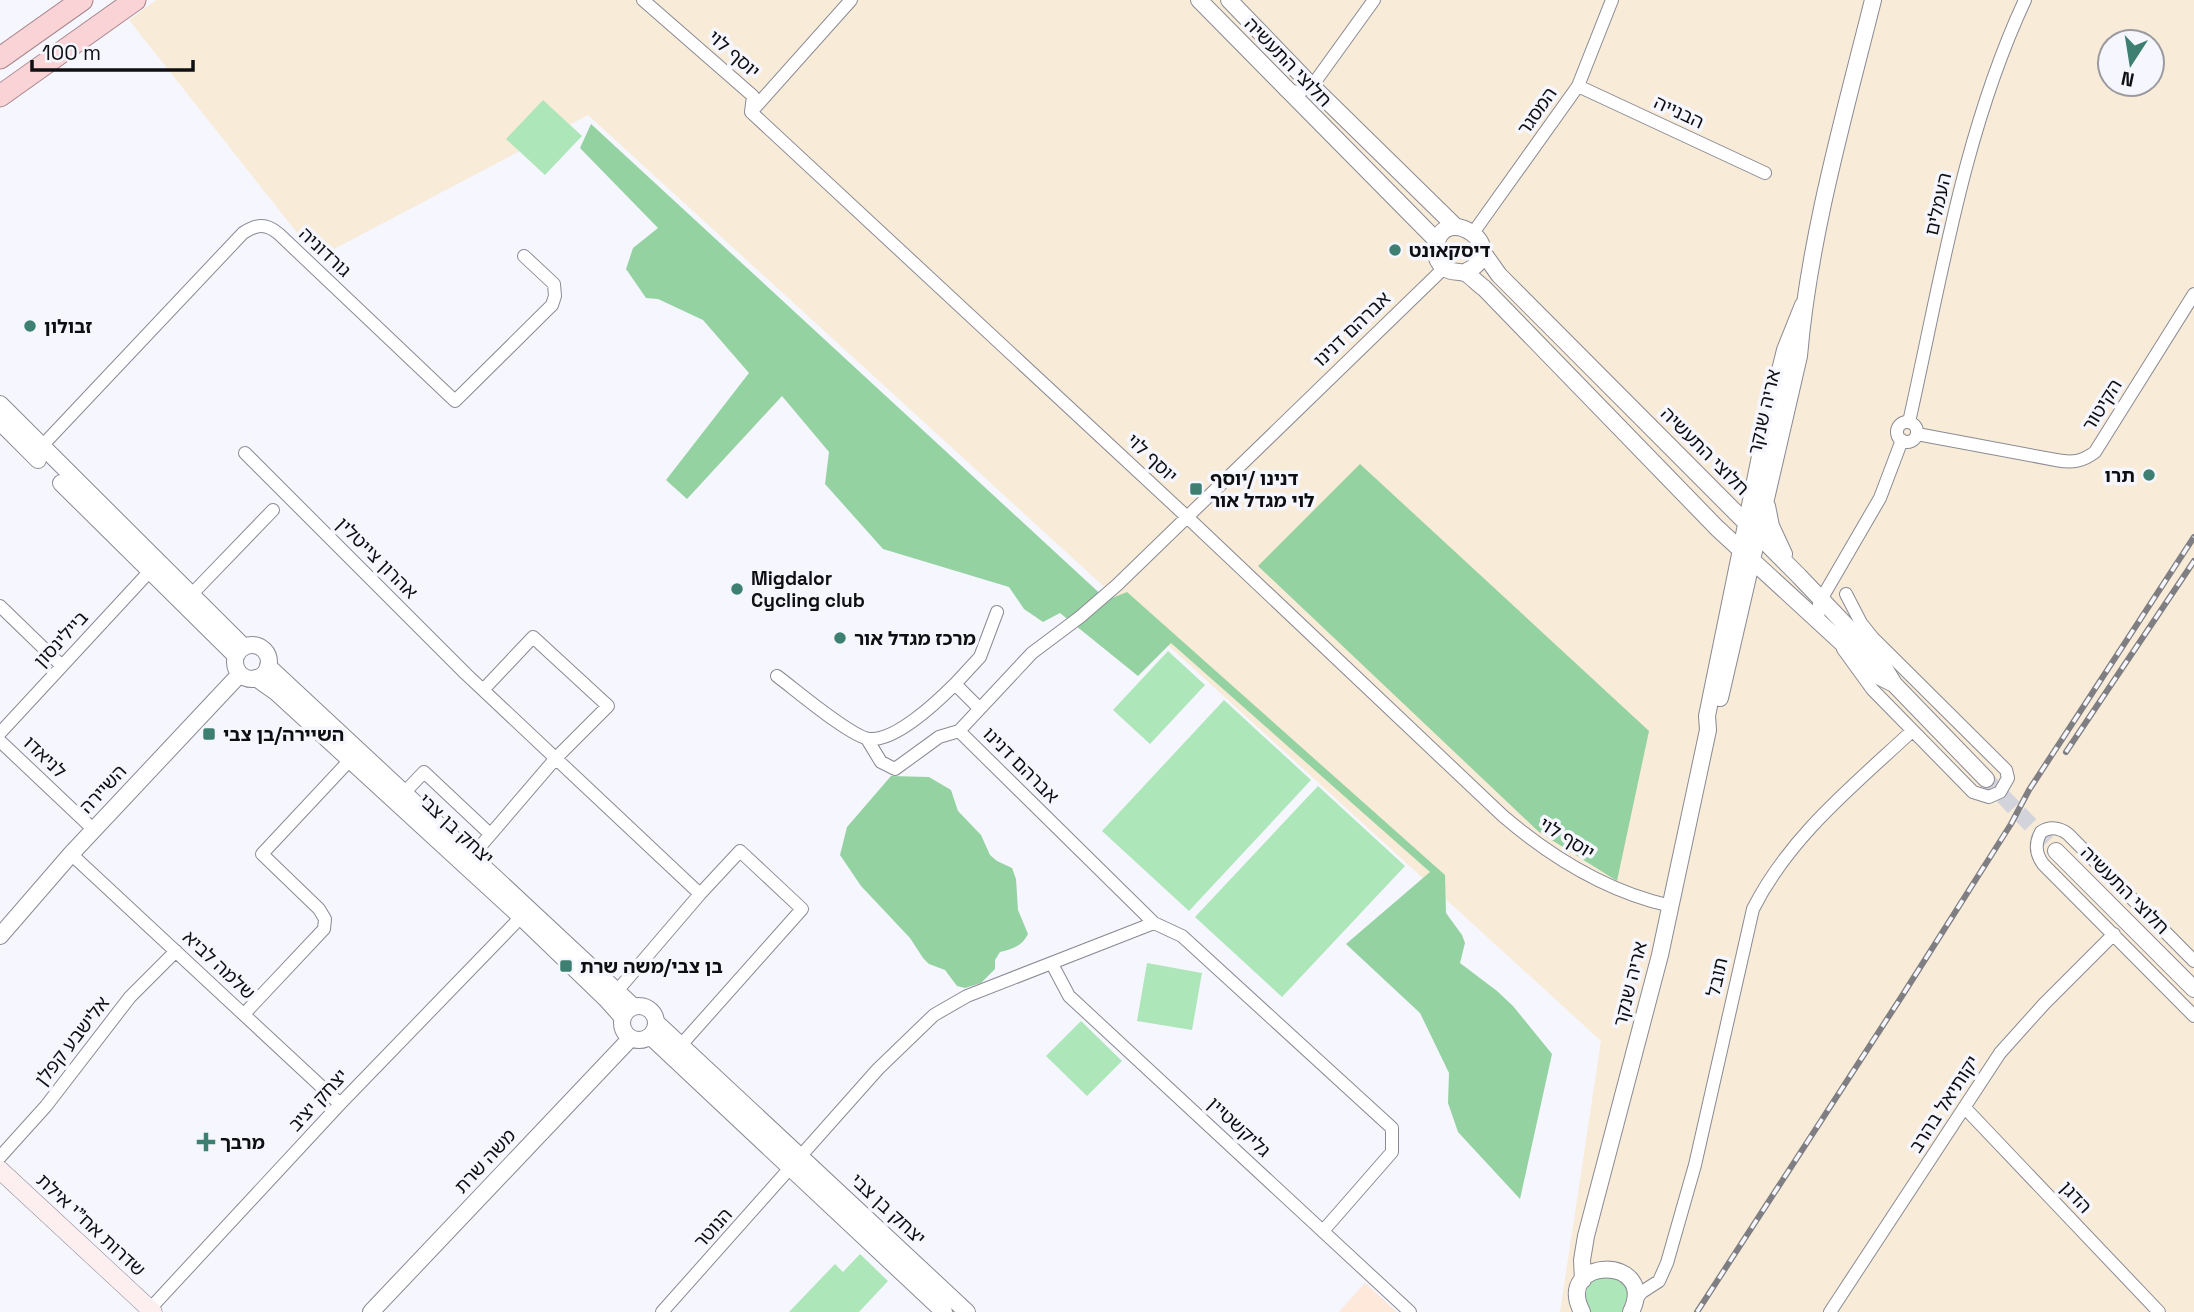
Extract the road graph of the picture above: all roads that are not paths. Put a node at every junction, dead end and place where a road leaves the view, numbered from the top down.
1 (82, 0) edge
2 (135, 0) edge
3 (643, 0) edge
4 (851, 0) edge
5 (1199, 0) edge
6 (1229, 0) edge
7 (1374, 0) edge
8 (1612, 0) edge
9 (1873, 0) edge
10 (2025, 0) edge
11 (0, 58) edge
12 (1312, 86) junction
13 (1578, 86) junction
14 (1285, 90) junction
15 (0, 96) edge
16 (751, 112) junction
17 (1765, 173) dead end
18 (1456, 227) junction
19 (1473, 233) junction
20 (1437, 241) junction
21 (1482, 251) junction
22 (524, 256) dead end
23 (1444, 268) junction
24 (1465, 272) junction
25 (2194, 294) edge
26 (1803, 304) junction
27 (0, 404) edge
28 (0, 422) edge
29 (1909, 422) junction
30 (1917, 434) junction
31 (1902, 440) junction
32 (245, 453) dead end
33 (41, 454) junction
34 (1766, 500) junction
35 (273, 510) dead end
36 (1186, 516) junction
37 (1746, 521) junction
38 (1717, 527) junction
39 (1758, 533) junction
40 (1739, 549) junction
41 (1847, 559) junction
42 (1752, 560) junction
43 (149, 572) junction
44 (1799, 576) junction
45 (1780, 587) junction
46 (1846, 594) junction
47 (190, 596) junction
48 (1736, 599) junction
49 (1821, 599) junction
50 (0, 606) edge
51 (997, 612) dead end
52 (1818, 623) junction
53 (1858, 637) junction
54 (1840, 642) junction
55 (240, 652) junction
56 (62, 666) junction
57 (268, 667) junction
58 (248, 676) junction
59 (777, 676) dead end
60 (955, 684) junction
61 (1894, 684) junction
62 (483, 690) junction
63 (979, 708) junction
64 (960, 731) junction
65 (1912, 731) junction
66 (0, 733) edge
67 (867, 739) junction
68 (0, 741) edge
69 (556, 758) junction
70 (350, 760) junction
71 (1986, 779) tunnel mouth
72 (404, 793) junction
73 (94, 830) junction
74 (490, 834) junction
75 (2056, 851) tunnel mouth
76 (71, 854) junction
77 (472, 856) junction
78 (699, 894) junction
79 (1671, 906) junction
80 (521, 917) junction
81 (1154, 923) junction
82 (2113, 934) junction
83 (0, 936) edge
84 (176, 951) junction
85 (2194, 961) edge
86 (1052, 964) junction
87 (2194, 989) edge
88 (617, 990) junction
89 (628, 1012) junction
90 (244, 1014) junction
91 (2194, 1016) edge
92 (654, 1030) junction
93 (629, 1040) junction
94 (681, 1045) junction
95 (341, 1104) junction
96 (1965, 1108) junction
97 (0, 1157) edge
98 (797, 1163) junction
99 (0, 1170) edge
100 (1323, 1231) junction
101 (1584, 1247) junction
102 (1600, 1269) junction
103 (1629, 1278) junction
104 (1583, 1280) junction
105 (1655, 1284) junction
106 (1633, 1305) edge
107 (1578, 1308) edge
108 (150, 1311) edge
109 (371, 1312) edge
110 (662, 1312) edge
111 (944, 1312) edge
112 (967, 1312) edge
113 (1410, 1312) edge
114 (1830, 1312) edge
115 (2159, 1312) edge

1 - 11 highway
2 - 15 highway
3 - 16 street, יוסף לוי
4 - 16 street
5 - 14 street, חלוצי התעשיה
6 - 12 street, חלוצי התעשיה
7 - 12 street
8 - 13 street, המסגר
9 - 26 street, אריה שנקר
10 - 29 street, העמלים
12 - 14 street
12 - 18 street, חלוצי התעשיה
13 - 17 street, הבנייה
13 - 19 street, המסגר
14 - 20 street, חלוצי התעשיה
16 - 36 street, יוסף לוי
18 - 19 street, חלוצי התעשיה
18 - 20 street
19 - 21 street, חלוצי התעשיה
20 - 23 street
21 - 24 street
21 - 37 street, חלוצי התעשיה
22 - 33 street, גורדוניה
23 - 24 street
23 - 36 street, אברהם דנינו
24 - 38 street, חלוצי התעשיה
25 - 30 street, הקיטור
26 - 34 street, אריה שנקר
26 - 37 street, אריה שנקר
27 - 33 street
28 - 33 street
29 - 30 street
29 - 31 street
30 - 31 street
31 - 41 street
32 - 62 street, אהרון צייטלין
33 - 43 street
33 - 47 street
34 - 39 street, אריה שנקר
34 - 44 street
35 - 47 street
36 - 63 street, אברהם דנינו
36 - 79 street, יוסף לוי
37 - 39 street, חלוצי התעשיה
37 - 40 street, אריה שנקר
38 - 40 street, חלוצי התעשיה
38 - 48 street
39 - 42 street, אריה שנקר
39 - 44 street, חלוצי התעשיה
40 - 42 street, חלוצי התעשיה
40 - 48 street, אריה שנקר
41 - 46 street
41 - 49 street
42 - 45 street, חלוצי התעשיה
42 - 48 street, אריה שנקר
43 - 55 street
43 - 56 street, ביילינסון
44 - 49 street, חלוצי התעשיה
45 - 48 street
45 - 52 street, חלוצי התעשיה
46 - 53 street
46 - 65 street
47 - 55 street
48 - 79 street, אריה שנקר
49 - 52 street
49 - 53 street, חלוצי התעשיה
50 - 56 street
51 - 60 street
52 - 54 street, חלוצי התעשיה
53 - 61 street, חלוצי התעשיה
54 - 61 street, חלוצי התעשיה
54 - 65 street
55 - 57 street
55 - 58 street
56 - 66 street, ביילינסון
57 - 58 street
57 - 72 street, יצחק בן צבי
58 - 70 street, יצחק בן צבי
58 - 73 street, השיירה
59 - 67 street
60 - 63 street
60 - 67 street
61 - 71 street, חלוצי התעשיה
62 - 69 street, אהרון צייטלין
62 - 69 street
63 - 64 street, אברהם דנינו
64 - 67 street
64 - 81 street, אברהם דנינו
65 - 105 street, תובל
68 - 73 street, לניאדו
69 - 74 street
69 - 78 street, אהרון צייטלין
70 - 80 street, יצחק בן צבי
70 - 90 street
72 - 74 street
72 - 77 street, יצחק בן צבי
73 - 76 street, השיירה
74 - 77 street
75 - 87 street, חלוצי התעשיה
76 - 83 street, השיירה
76 - 84 street, שלמה לביא
77 - 88 street, יצחק בן צבי
78 - 88 street
78 - 94 street
79 - 101 street, אריה שנקר
80 - 89 street, יצחק בן צבי
80 - 95 street, יצחק יציב
81 - 86 street
81 - 100 street, אברהם דנינו
82 - 85 street
82 - 91 street
82 - 96 street, יקותיאל בהרב
84 - 90 street, שלמה לביא
84 - 97 street, אלישבע קפלן
86 - 98 street
86 - 100 street, גליקשטיין
88 - 89 street, יצחק בן צבי
89 - 92 street
89 - 93 street
90 - 95 street, שלמה לביא
92 - 93 street
92 - 94 street, יצחק בן צבי
92 - 98 street, יצחק בן צבי
93 - 109 street, משה שרת
94 - 98 street, יצחק בן צבי
95 - 108 street, יצחק יציב
96 - 114 street, יקותיאל בהרב
96 - 115 street, הדגן
98 - 110 street, הנוטר
98 - 111 street, יצחק בן צבי
98 - 112 street, יצחק בן צבי
99 - 108 main road, שדרות אח"י אילת
100 - 113 street, גליקשטיין
101 - 102 street
101 - 104 street, אריה שנקר
102 - 103 street
102 - 104 street
103 - 105 street
103 - 106 street
104 - 107 street, אריה שנקר
105 - 106 street, תובל

